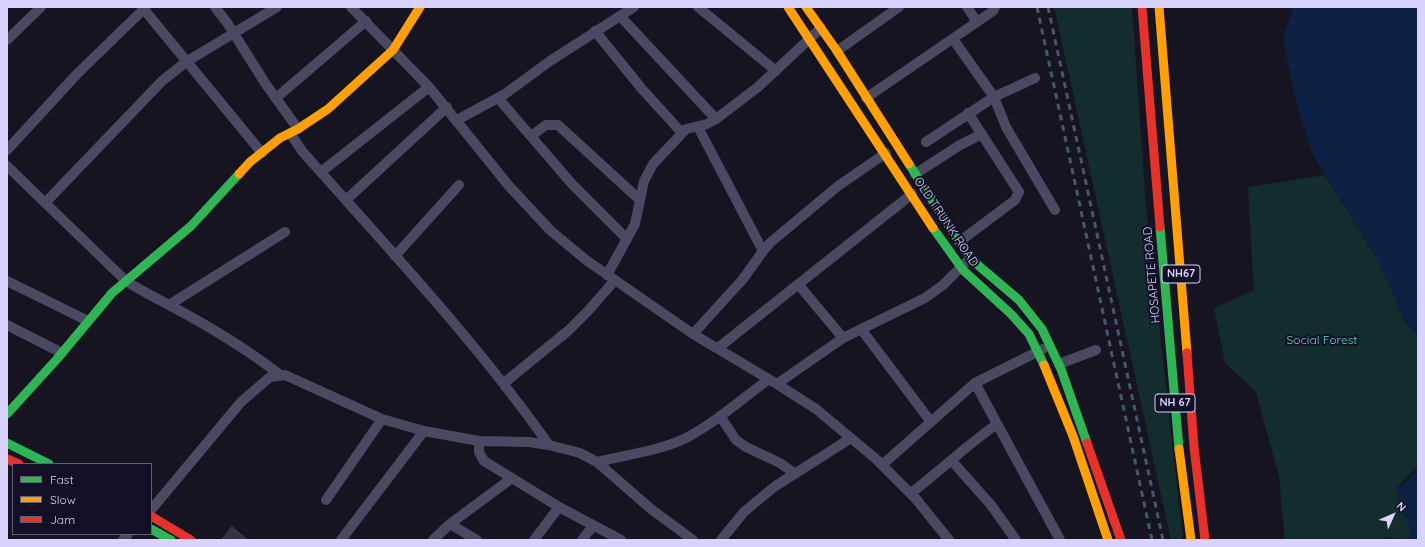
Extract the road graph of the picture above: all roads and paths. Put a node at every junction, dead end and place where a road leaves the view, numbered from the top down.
1 (41, 7) edge
2 (215, 7) edge
3 (277, 7) edge
4 (351, 7) edge
5 (420, 7) edge
6 (634, 7) edge
7 (698, 7) edge
8 (788, 7) edge
9 (806, 7) edge
10 (899, 7) edge
11 (967, 7) edge
12 (995, 7) edge
13 (1142, 7) edge
14 (1159, 7) edge
15 (144, 8) edge
16 (620, 16) junction
17 (366, 21) junction
18 (977, 22) junction
19 (821, 28) junction
20 (595, 31) junction
21 (234, 34) junction
22 (809, 39) junction
23 (953, 39) junction
24 (7, 40) edge
25 (393, 50) junction
26 (837, 51) junction
27 (186, 62) junction
28 (776, 71) junction
29 (1035, 78) dead end
30 (429, 87) junction
31 (994, 97) junction
32 (276, 98) junction
33 (498, 98) junction
34 (866, 98) junction
35 (447, 107) junction
36 (968, 114) junction
37 (716, 119) junction
38 (457, 120) junction
39 (698, 126) junction
40 (294, 131) junction
41 (682, 133) junction
42 (982, 134) junction
43 (531, 136) junction
44 (926, 142) dead end
45 (7, 150) edge
46 (262, 153) junction
47 (886, 153) junction
48 (7, 166) edge
49 (322, 172) junction
50 (916, 174) junction
51 (458, 185) dead end
52 (912, 194) junction
53 (346, 200) junction
54 (640, 200) junction
55 (45, 203) junction
56 (1055, 210) dead end
57 (285, 232) dead end
58 (627, 239) junction
59 (959, 242) junction
60 (763, 251) junction
61 (395, 256) junction
62 (970, 258) junction
63 (1163, 266) joint
64 (960, 268) junction
65 (611, 278) junction
66 (7, 281) edge
67 (126, 281) junction
68 (798, 284) junction
69 (169, 305) junction
70 (88, 321) junction
71 (7, 326) edge
72 (861, 329) junction
73 (693, 334) junction
74 (843, 338) junction
75 (1052, 344) junction
76 (718, 348) junction
77 (1096, 350) dead end
78 (1038, 352) junction
79 (62, 353) junction
80 (1059, 364) junction
81 (279, 374) junction
82 (773, 381) junction
83 (504, 383) junction
84 (975, 383) junction
85 (7, 414) edge
86 (720, 416) junction
87 (382, 419) junction
88 (931, 422) junction
89 (997, 424) junction
90 (424, 431) junction
91 (850, 438) junction
92 (479, 441) junction
93 (7, 442) edge
94 (549, 444) junction
95 (7, 458) edge
96 (952, 461) junction
97 (597, 462) junction
98 (16, 463) edge
99 (47, 463) edge
100 (882, 465) junction
101 (794, 473) junction
102 (512, 478) junction
103 (911, 493) junction
104 (326, 500) dead end
105 (559, 506) junction
106 (152, 509) edge
107 (152, 517) edge
108 (450, 524) junction
109 (593, 526) junction
110 (152, 530) edge
111 (171, 540) edge
112 (192, 540) edge
113 (341, 540) edge
114 (433, 540) edge
115 (477, 540) edge
116 (534, 540) edge
117 (582, 540) edge
118 (621, 540) edge
119 (693, 540) edge
120 (721, 540) edge
121 (949, 540) edge
122 (1016, 540) edge
123 (1060, 540) edge
124 (1108, 540) edge
125 (1121, 540) edge
126 (1191, 540) edge
127 (1206, 540) edge

1 - 24 street
2 - 21 street
3 - 21 street
4 - 17 street
5 - 25 main road
6 - 16 street
7 - 28 street
8 - 22 main road, OLD TRUNK ROAD
9 - 19 main road
10 - 26 street
11 - 18 street
12 - 18 street
13 - 63 main road, HOSAPETE ROAD / NH67
14 - 127 main road, NH67
15 - 27 street
15 - 45 street
16 - 20 street
16 - 37 street
17 - 25 street
17 - 32 street
18 - 23 street
19 - 22 street
19 - 26 main road
20 - 33 street
20 - 41 street
21 - 27 street
21 - 32 street
22 - 28 street
22 - 47 main road, OLD TRUNK ROAD
23 - 31 street
23 - 34 street
25 - 30 street
25 - 40 main road
26 - 34 main road
27 - 46 street
27 - 55 street
28 - 37 street
29 - 31 street
30 - 35 street
30 - 49 street
31 - 36 street
31 - 56 street
32 - 40 street
33 - 38 street
33 - 43 street
34 - 50 main road
35 - 38 street
35 - 53 street
36 - 42 street
36 - 44 street
37 - 39 street
38 - 65 street
39 - 41 street
39 - 60 street
40 - 46 main road
40 - 49 street
41 - 54 street
42 - 50 street
42 - 59 street
43 - 54 street
43 - 58 street
46 - 67 main road
47 - 52 main road, OLD TRUNK ROAD
47 - 60 street
48 - 55 street
49 - 53 street
50 - 59 main road
51 - 61 street
52 - 64 main road, OLD TRUNK ROAD
52 - 68 street
53 - 61 street
54 - 58 street
55 - 67 street
57 - 69 street
58 - 65 street
59 - 62 main road
60 - 73 street
61 - 83 street
62 - 64 street
62 - 75 main road
63 - 126 main road, HOSAPETE ROAD / NH 67
64 - 72 street
64 - 78 main road, OLD TRUNK ROAD
65 - 73 street
65 - 83 street
66 - 70 street
67 - 69 street
67 - 70 main road
68 - 74 street
68 - 76 street
69 - 81 street
70 - 79 main road
71 - 79 street
72 - 74 street
72 - 88 street
73 - 76 street
74 - 82 street
75 - 78 street
75 - 80 main road
76 - 82 street
77 - 80 street
78 - 84 street
78 - 124 main road, OLD TRUNK ROAD
79 - 85 main road
80 - 125 main road
81 - 87 street
81 - 106 street
82 - 86 street
82 - 91 street
83 - 94 street
84 - 88 street
84 - 89 street
86 - 97 street
86 - 101 street
87 - 90 street
87 - 104 street
88 - 100 street
89 - 96 street
89 - 123 street
90 - 92 street
90 - 113 street
91 - 100 street
91 - 101 street
92 - 94 street
92 - 102 street
93 - 99 main road
94 - 97 street
95 - 98 main road
96 - 103 street
96 - 122 street
97 - 119 street
100 - 103 street
101 - 120 street
102 - 105 street
102 - 108 street
103 - 121 street
105 - 109 street
105 - 116 street
107 - 112 main road
108 - 114 street
108 - 115 street
109 - 117 street
109 - 118 street
110 - 111 main road

